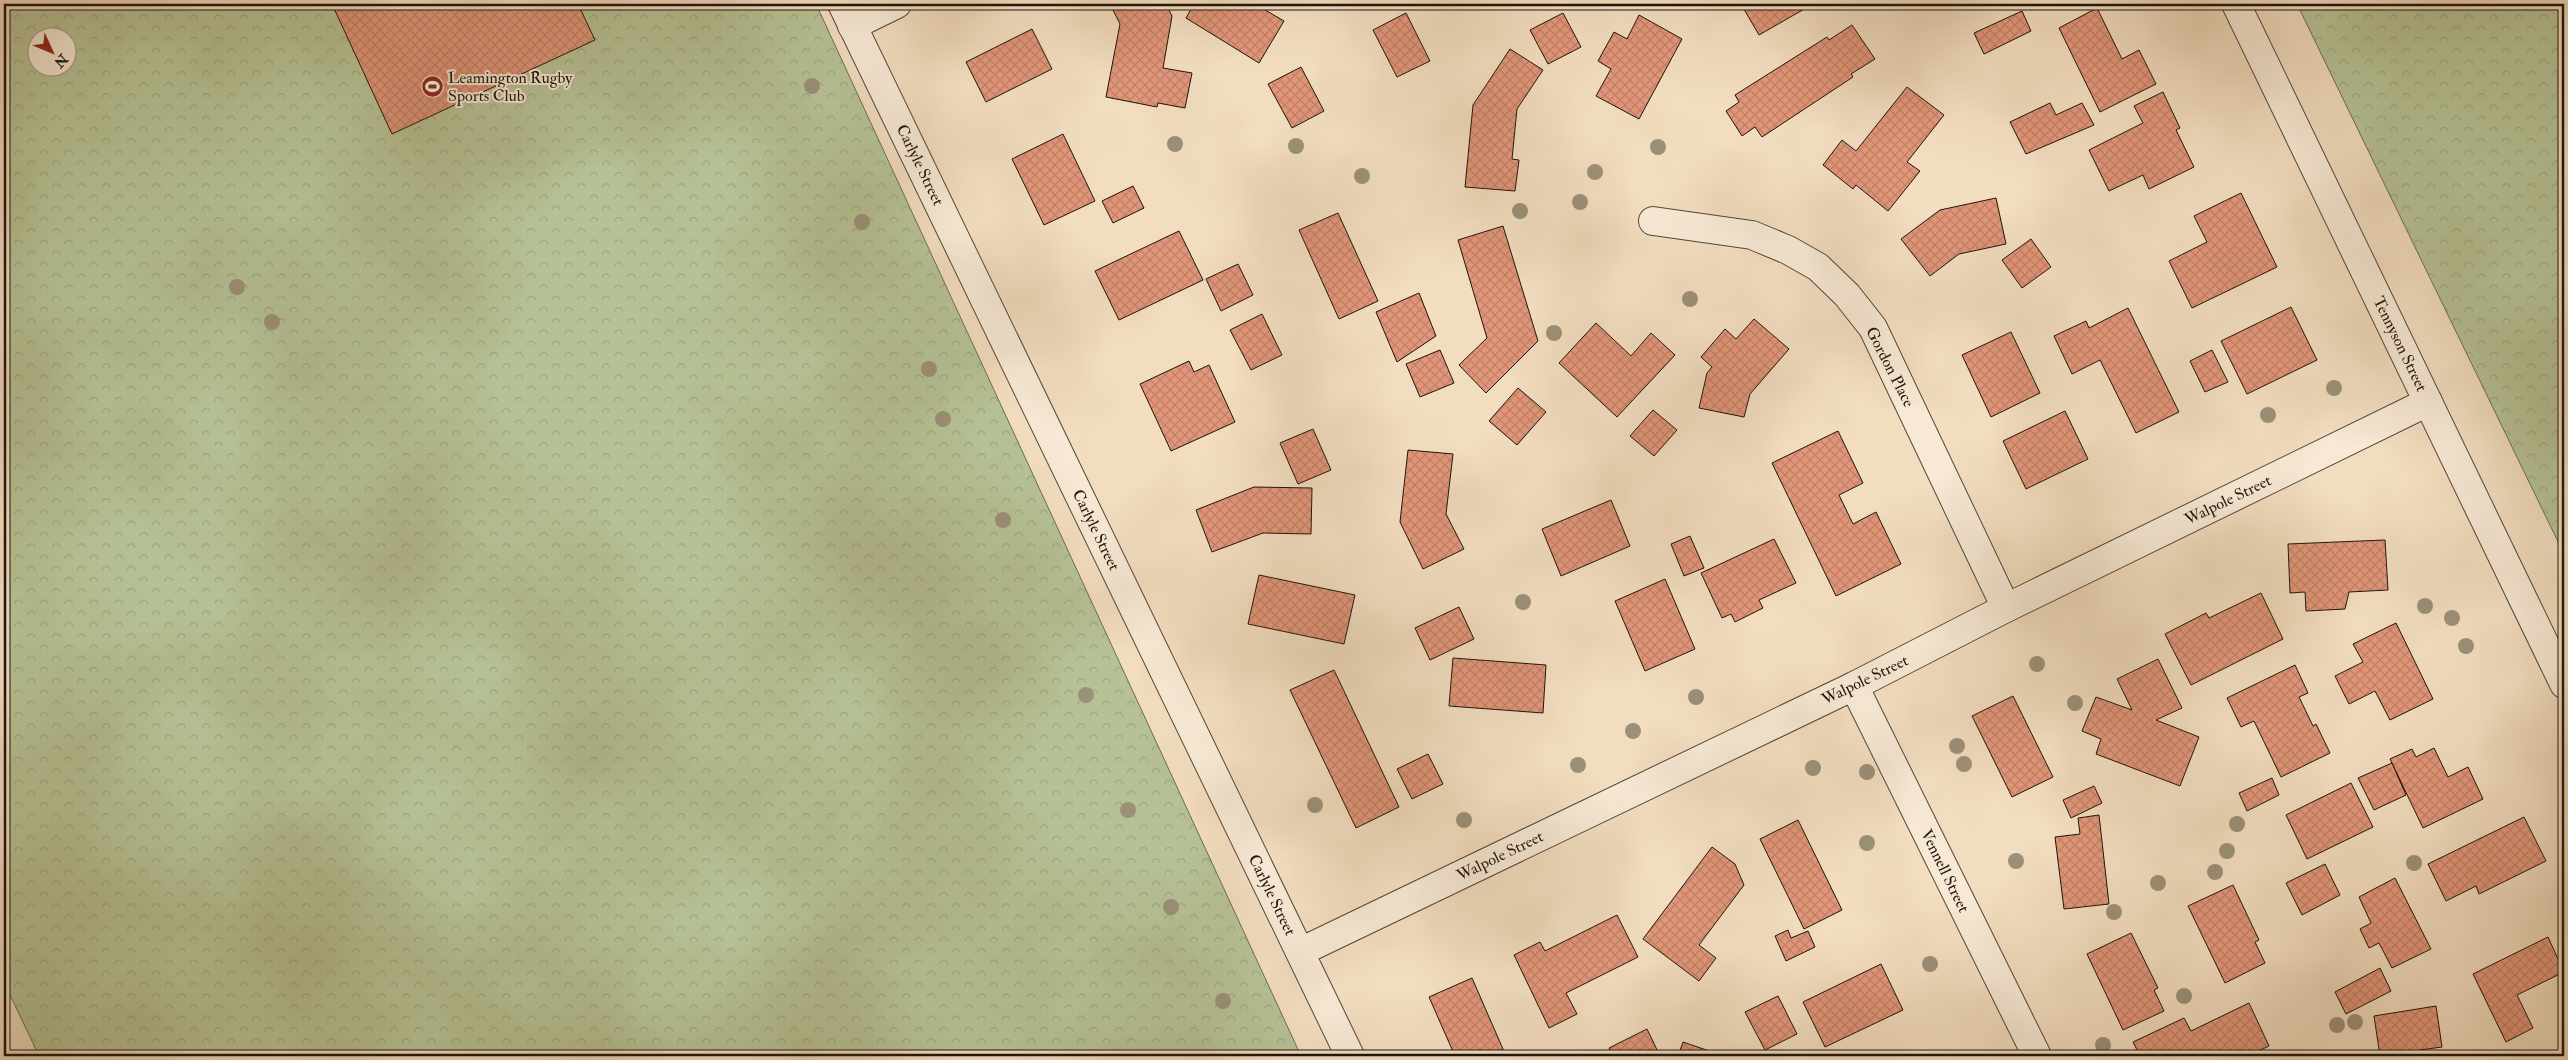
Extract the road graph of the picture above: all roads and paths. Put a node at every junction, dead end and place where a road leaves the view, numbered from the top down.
1 (897, 4) edge
2 (2236, 4) edge
3 (847, 15) edge
4 (1653, 221) dead end
5 (2428, 402) junction
6 (2006, 608) junction
7 (2564, 684) edge
8 (1854, 686) junction
9 (1300, 952) junction
10 (1350, 1056) edge
11 (2036, 1056) edge

1 - 3 street
2 - 5 street, Tennyson Street
3 - 9 street, Carlyle Street
4 - 6 street, Gordon Place
5 - 6 street, Walpole Street
5 - 7 street, Tennyson Street
6 - 8 street, Walpole Street
8 - 9 street, Walpole Street
8 - 11 street, Vennell Street
9 - 10 street, Carlyle Street

